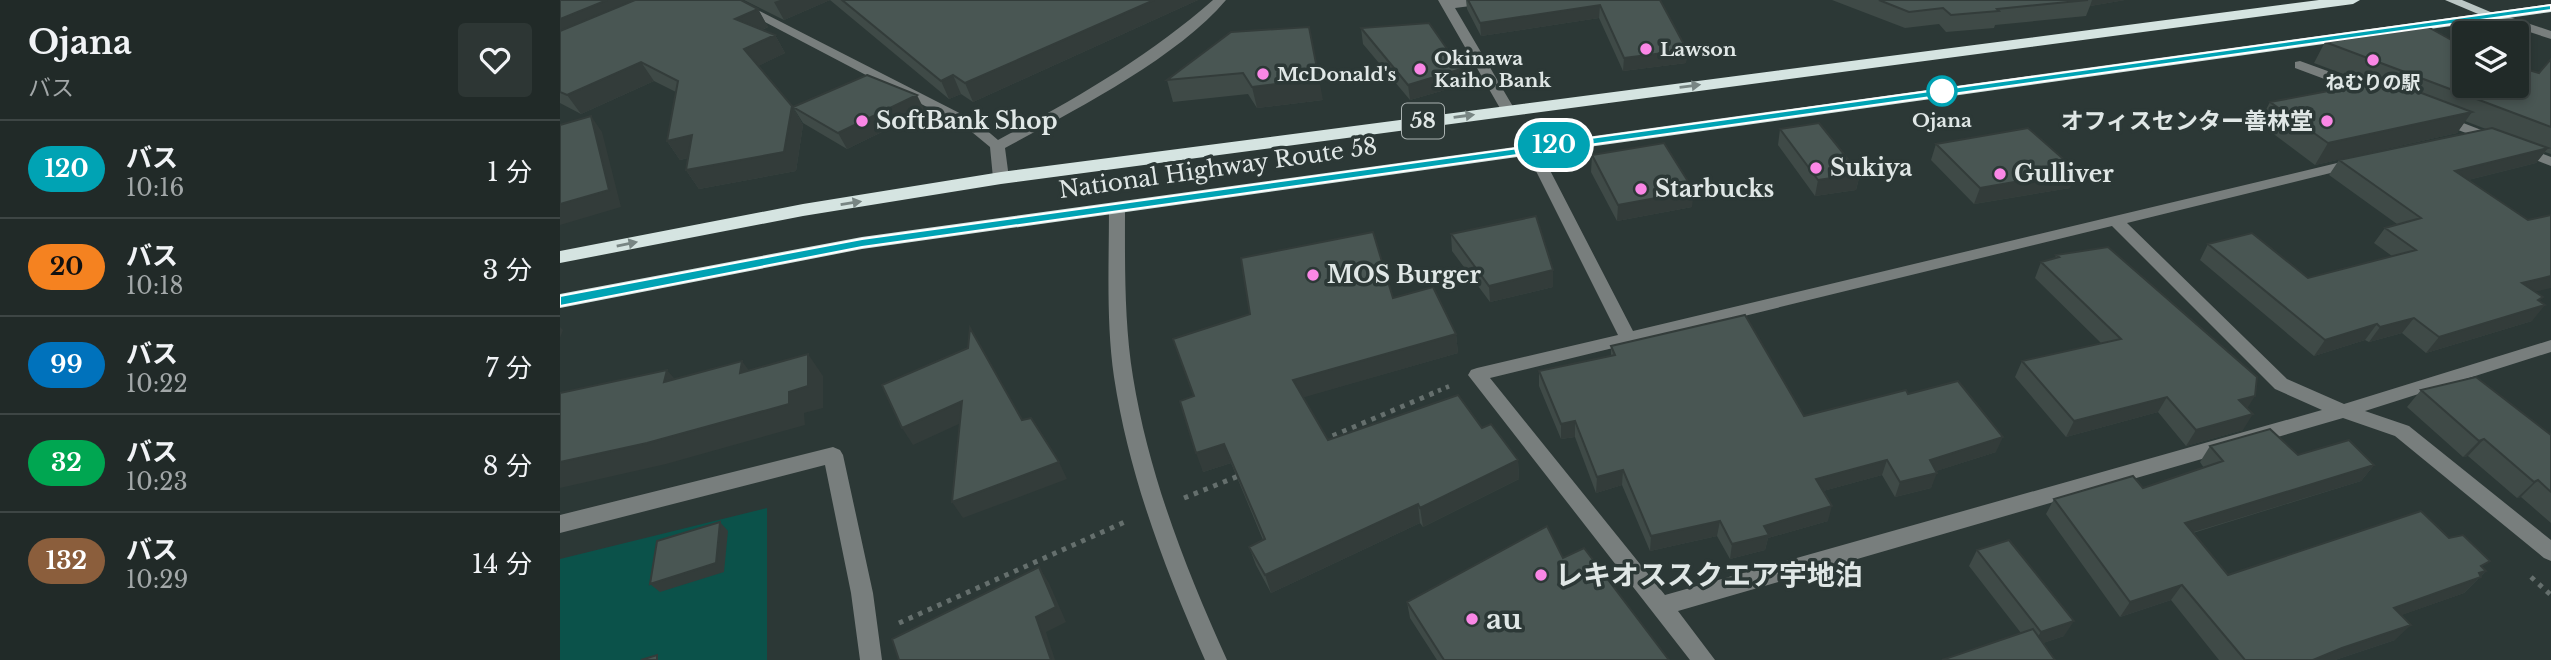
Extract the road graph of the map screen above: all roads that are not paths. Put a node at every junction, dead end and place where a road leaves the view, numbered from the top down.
1 (729, 0) edge
2 (1220, 0) edge
3 (1486, 0) edge
4 (2353, 0) edge
5 (2451, 0) edge
6 (1445, 3) edge
7 (2295, 4) edge
8 (2551, 8) edge
9 (2494, 16) junction
10 (2551, 35) edge
11 (2300, 65) dead end
12 (2391, 100) edge
13 (1508, 110) junction
14 (2431, 115) edge
15 (2483, 135) junction
16 (2456, 141) edge
17 (997, 146) junction
18 (1532, 149) junction
19 (2376, 158) edge
20 (2551, 162) edge
21 (1001, 178) junction
22 (1116, 207) junction
23 (2115, 220) junction
24 (560, 257) edge
25 (560, 301) edge
26 (1628, 338) junction
27 (2551, 346) edge
28 (2343, 411) junction
29 (560, 524) edge
30 (2551, 552) edge
31 (1661, 606) junction
32 (871, 660) edge
33 (1216, 660) edge
34 (1704, 660) edge

1 - 17 street
2 - 17 street
3 - 6 street
4 - 7 highway, National Highway Route 58 / 58
5 - 9 main road
6 - 13 street
13 -> 7 highway, National Highway Route 58 / 58
8 - 9 highway, National Highway Route 58 / 58
9 - 10 street
9 - 18 highway, National Highway Route 58 / 58
11 - 12 street
21 -> 13 highway, National Highway Route 58 / 58
14 - 15 street
15 - 16 street
15 - 20 street
17 - 21 street
18 - 22 highway, National Highway Route 58 / 58
18 - 26 street
19 - 23 street
24 -> 21 highway, National Highway Route 58 / 58
22 - 25 highway, National Highway Route 58 / 58
22 - 33 street
23 - 26 street
23 - 28 street
26 - 31 street
27 - 28 street
28 - 30 street
28 - 31 street
29 - 32 street
31 - 34 street

